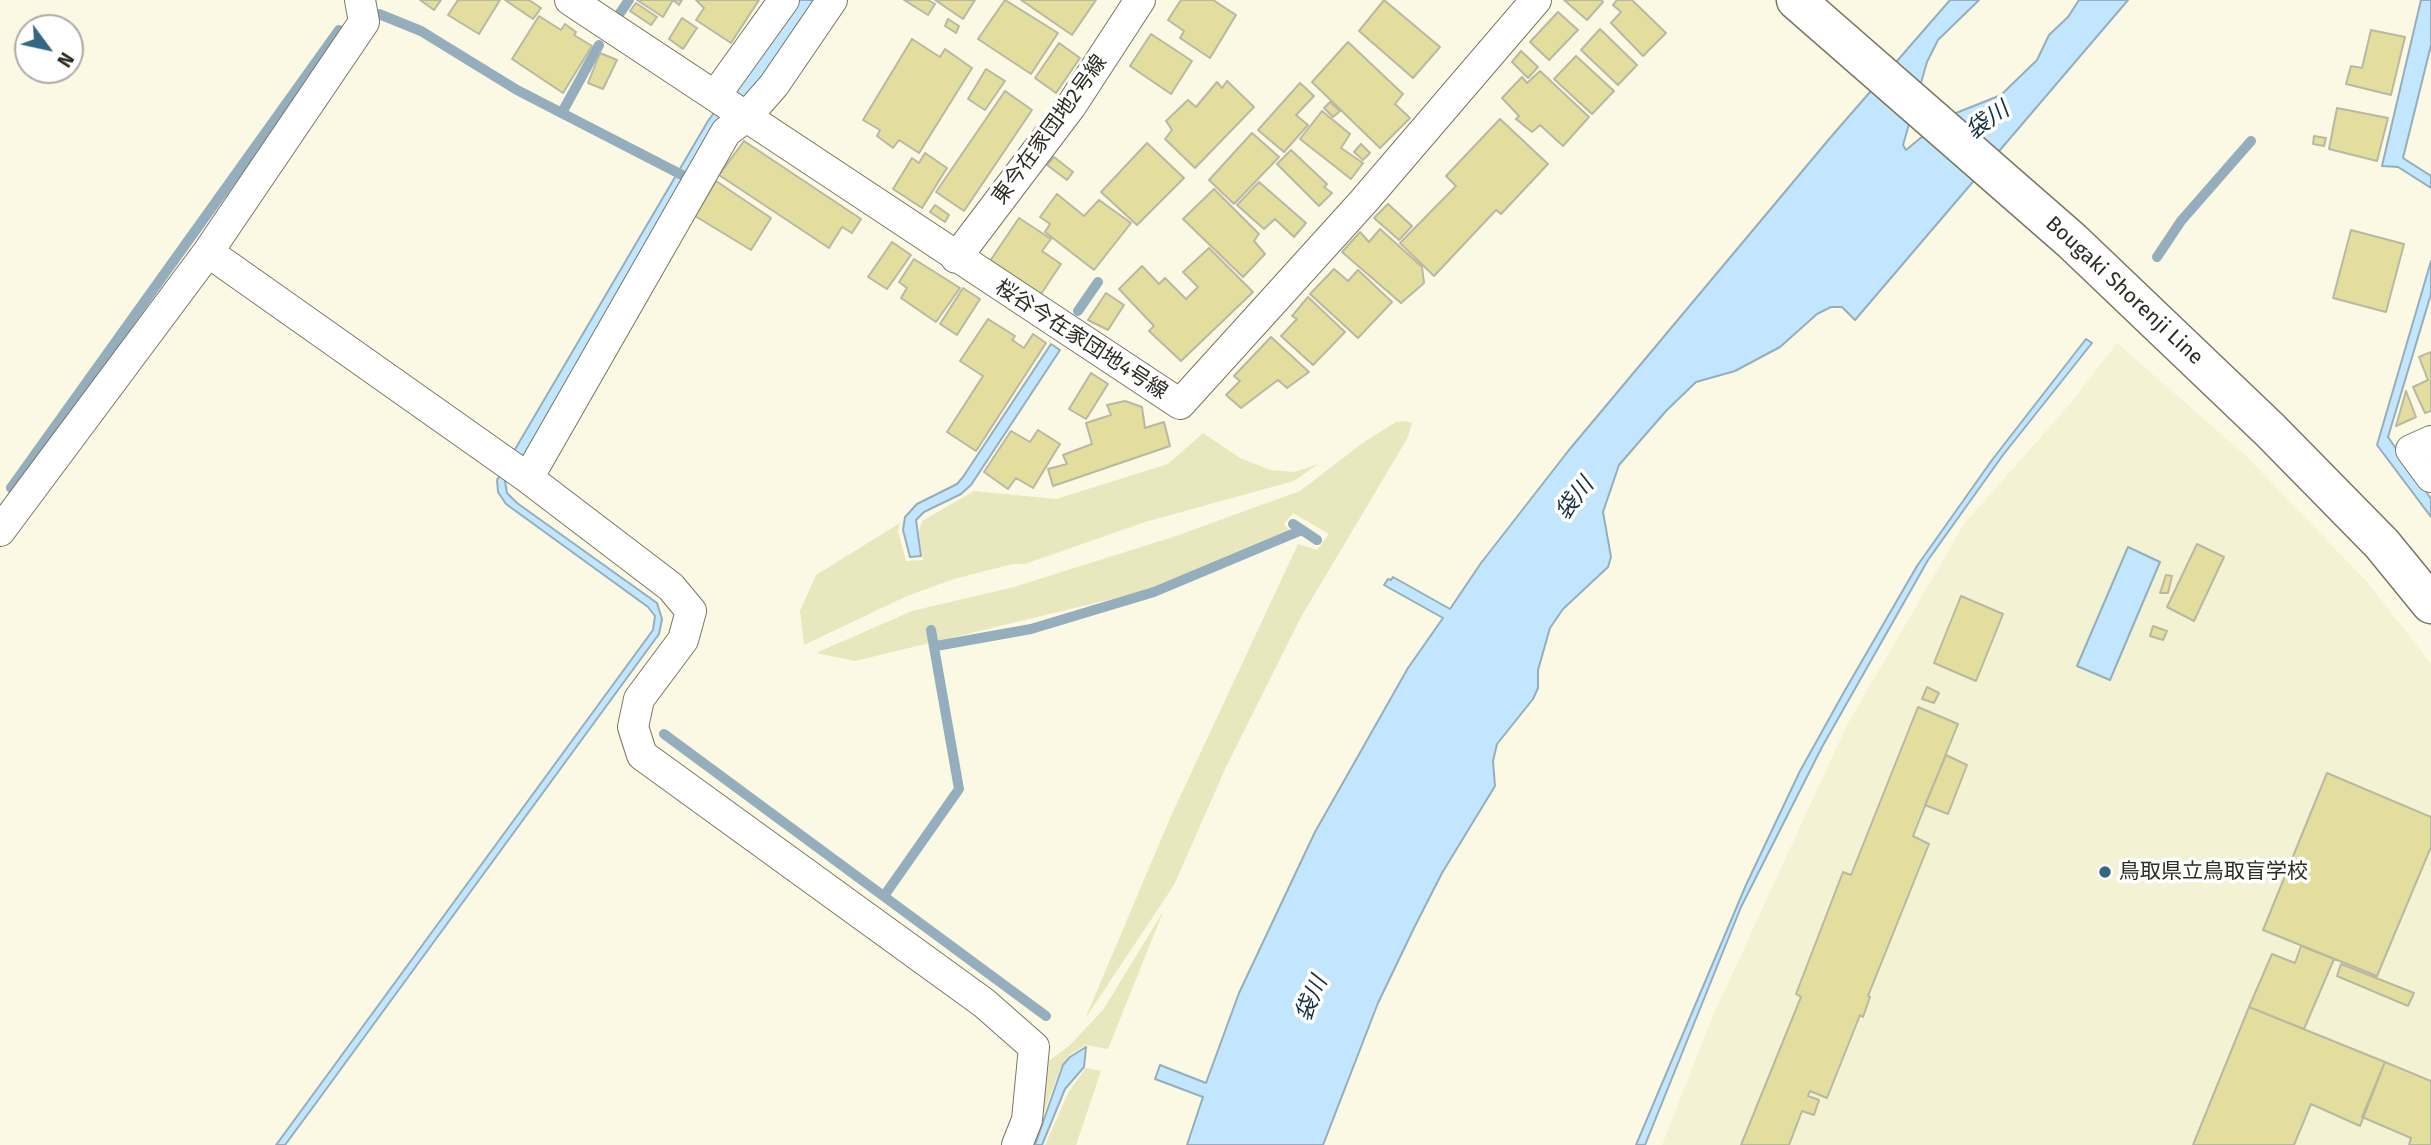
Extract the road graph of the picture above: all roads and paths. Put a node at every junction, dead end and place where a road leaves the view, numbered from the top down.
1 (360, 0) edge
2 (569, 0) edge
3 (784, 0) edge
4 (832, 0) edge
5 (1140, 0) edge
6 (1536, 0) edge
7 (1801, 4) edge
8 (715, 96) junction
9 (747, 116) junction
10 (208, 252) junction
11 (956, 258) junction
12 (2431, 441) edge
13 (2431, 477) edge
14 (528, 478) junction
15 (5, 513) edge
16 (2431, 604) edge
17 (1017, 1145) edge

1 - 10 street
2 - 8 street, 桜谷今在家団地4号線
3 - 8 street
4 - 9 street
5 - 11 street, 東今在家団地2号線
6 - 11 street, 桜谷今在家団地4号線
7 - 16 main road, Bougaki Shorenji Line
8 - 9 street, 桜谷今在家団地4号線
9 - 11 street, 桜谷今在家団地4号線
9 - 14 street
10 - 14 street
10 - 15 street
12 - 13 street
14 - 17 street

